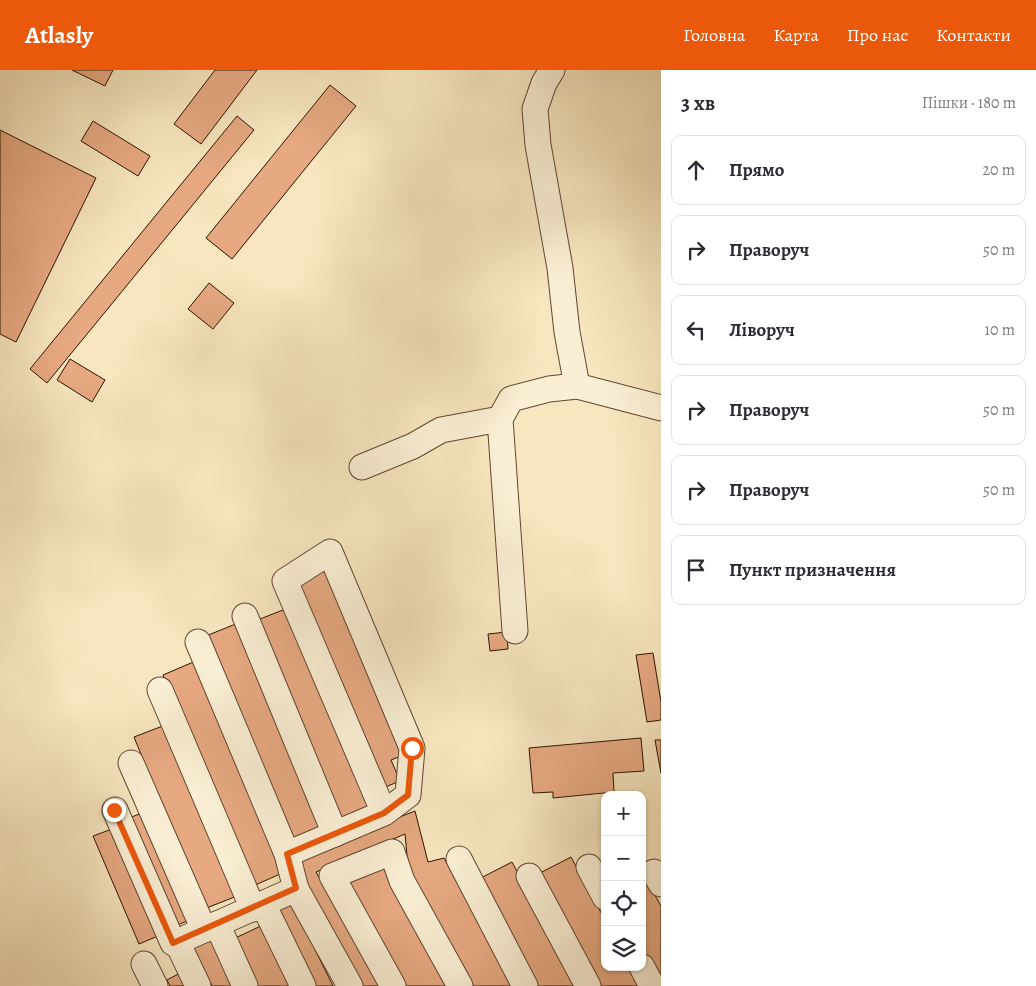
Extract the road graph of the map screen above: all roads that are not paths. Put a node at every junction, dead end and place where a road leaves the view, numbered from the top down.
1 (552, 70) edge
2 (576, 386) junction
3 (661, 408) edge
4 (500, 418) junction
5 (362, 467) dead end
6 (245, 616) dead end
7 (515, 631) dead end
8 (198, 642) dead end
9 (160, 690) dead end
10 (131, 762) dead end
11 (114, 810) dead end
12 (384, 813) junction
13 (335, 834) junction
14 (287, 854) junction
15 (459, 859) dead end
16 (589, 868) dead end
17 (529, 876) dead end
18 (296, 888) junction
19 (601, 890) edge
20 (258, 907) junction
21 (210, 927) junction
22 (176, 942) junction
23 (144, 964) dead end
24 (644, 971) edge
25 (155, 986) edge
26 (198, 986) edge
27 (245, 986) edge
28 (303, 986) edge
29 (350, 986) edge
30 (393, 986) edge
31 (460, 986) edge
32 (525, 986) edge
33 (588, 986) edge
34 (652, 986) edge

1 - 2 lane
2 - 3 lane
2 - 4 lane
4 - 5 lane
4 - 7 lane
6 - 13 lane
8 - 14 lane
9 - 20 lane
10 - 21 lane
11 - 22 lane
12 - 12 lane
12 - 13 lane
13 - 14 lane
14 - 18 lane
15 - 32 lane
16 - 19 lane
17 - 33 lane
18 - 20 lane
18 - 29 lane
20 - 21 lane
20 - 28 lane
21 - 22 lane
21 - 27 lane
22 - 26 lane
23 - 25 lane
24 - 34 lane
30 - 31 lane

